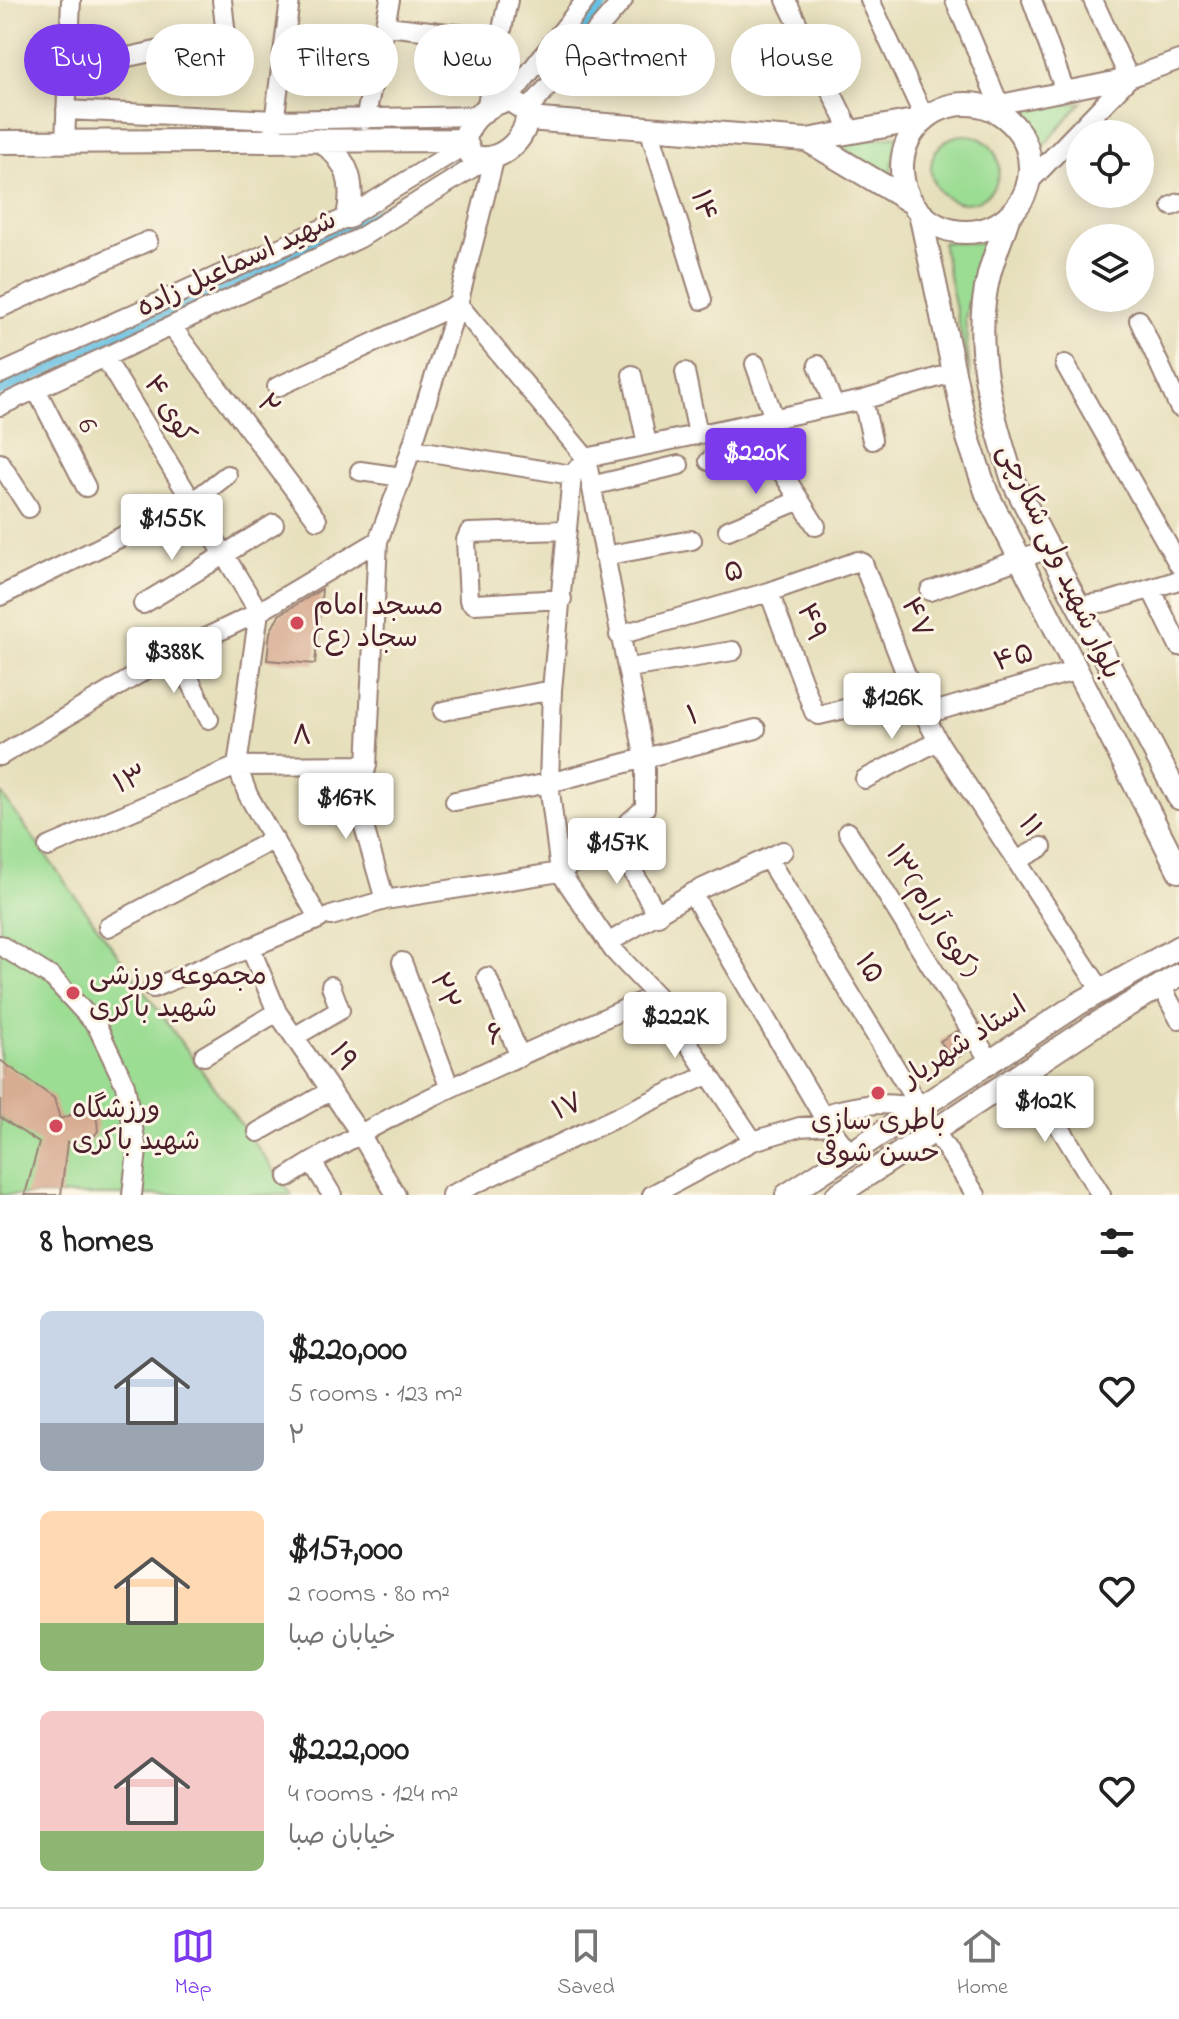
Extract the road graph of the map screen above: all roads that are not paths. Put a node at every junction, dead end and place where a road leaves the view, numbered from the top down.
1 (71, 0) edge
2 (222, 0) edge
3 (290, 0) edge
4 (390, 0) edge
5 (508, 0) edge
6 (586, 0) edge
7 (623, 0) edge
8 (786, 0) edge
9 (870, 0) edge
10 (955, 0) edge
11 (1032, 0) edge
12 (1093, 0) edge
13 (70, 24) edge
14 (387, 24) edge
15 (503, 24) edge
16 (130, 57) edge
17 (1179, 60) edge
18 (1129, 78) junction
19 (1065, 91) junction
20 (66, 96) edge
21 (371, 96) edge
22 (486, 96) edge
23 (992, 106) junction
24 (66, 110) junction
25 (521, 110) junction
26 (482, 113) junction
27 (925, 119) junction
28 (365, 120) junction
29 (649, 128) junction
30 (273, 130) junction
31 (851, 132) junction
32 (320, 140) junction
33 (807, 140) junction
34 (0, 142) edge
35 (65, 142) junction
36 (465, 143) junction
37 (492, 157) junction
38 (1028, 183) junction
39 (916, 208) junction
40 (1009, 215) junction
41 (348, 217) junction
42 (148, 241) dead end
43 (702, 300) dead end
44 (458, 304) junction
45 (0, 308) edge
46 (1139, 320) dead end
47 (172, 327) junction
48 (105, 358) junction
49 (755, 364) dead end
50 (1065, 364) dead end
51 (818, 365) dead end
52 (2, 367) edge
53 (685, 372) dead end
54 (952, 373) junction
55 (632, 375) dead end
56 (277, 387) dead end
57 (36, 389) junction
58 (863, 400) junction
59 (0, 406) edge
60 (834, 406) junction
61 (1179, 407) edge
62 (774, 418) junction
63 (756, 431) junction
64 (698, 434) junction
65 (872, 440) dead end
66 (647, 444) junction
67 (412, 449) junction
68 (586, 458) junction
69 (709, 461) dead end
70 (0, 463) edge
71 (679, 465) dead end
72 (360, 471) dead end
73 (227, 475) dead end
74 (572, 475) junction
75 (402, 477) junction
76 (591, 486) junction
77 (86, 487) dead end
78 (800, 500) junction
79 (191, 503) junction
80 (29, 508) dead end
81 (317, 520) dead end
82 (274, 524) dead end
83 (816, 526) dead end
84 (566, 530) junction
85 (728, 530) dead end
86 (692, 540) dead end
87 (378, 541) junction
88 (1051, 548) junction
89 (223, 556) junction
90 (604, 556) junction
91 (1019, 560) junction
92 (863, 563) joint
93 (1179, 565) edge
94 (1179, 580) edge
95 (930, 591) dead end
96 (1152, 591) junction
97 (769, 592) junction
98 (0, 596) edge
99 (562, 599) junction
100 (143, 604) dead end
101 (1077, 606) junction
102 (259, 612) junction
103 (619, 635) junction
104 (1179, 646) edge
105 (733, 651) dead end
106 (176, 652) junction
107 (629, 668) junction
108 (1074, 671) junction
109 (552, 690) junction
110 (913, 693) junction
111 (443, 711) dead end
112 (923, 715) junction
113 (209, 719) dead end
114 (756, 729) dead end
115 (938, 741) junction
116 (0, 756) edge
117 (645, 760) junction
118 (367, 765) junction
119 (237, 766) junction
120 (865, 779) dead end
121 (549, 783) junction
122 (1179, 798) edge
123 (455, 801) dead end
124 (848, 832) dead end
125 (613, 836) junction
126 (274, 839) junction
127 (48, 847) dead end
128 (1042, 847) dead end
129 (1018, 860) junction
130 (1179, 871) edge
131 (560, 872) junction
132 (692, 893) junction
133 (385, 900) junction
134 (331, 916) dead end
135 (658, 916) junction
136 (108, 927) dead end
137 (608, 943) junction
138 (0, 945) edge
139 (1175, 946) edge
140 (250, 947) junction
141 (402, 962) dead end
142 (487, 977) dead end
143 (1170, 980) edge
144 (331, 986) dead end
145 (153, 988) dead end
146 (1101, 990) junction
147 (656, 995) junction
148 (277, 1012) junction
149 (1179, 1019) edge
150 (294, 1037) junction
151 (204, 1056) dead end
152 (520, 1057) junction
153 (991, 1063) junction
154 (1025, 1070) junction
155 (709, 1074) junction
156 (449, 1086) junction
157 (330, 1091) junction
158 (920, 1108) junction
159 (828, 1125) junction
160 (935, 1131) junction
161 (258, 1132) dead end
162 (359, 1132) junction
163 (753, 1141) junction
164 (849, 1152) junction
165 (312, 1162) junction
166 (489, 1176) junction
167 (288, 1177) dead end
168 (132, 1195) edge
169 (332, 1195) edge
170 (396, 1195) edge
171 (451, 1195) edge
172 (497, 1195) edge
173 (652, 1195) edge
174 (787, 1195) edge
175 (837, 1195) edge
176 (976, 1195) edge
177 (1101, 1195) edge

1 - 13 street
2 - 16 street
3 - 30 street
4 - 14 street
5 - 15 street
6 - 25 street
7 - 25 street
8 - 31 street
9 - 27 street
10 - 23 street
11 - 19 street
12 - 18 street
17 - 18 street
18 - 19 street
18 - 38 street
19 - 23 street
20 - 24 street
21 - 28 street
22 - 26 street
23 - 27 main road
23 - 38 main road
24 - 30 street
24 - 35 street
25 - 26 main road
25 - 29 main road
25 - 37 main road
26 - 28 street
26 - 36 main road
27 - 31 main road
27 - 39 main road
28 - 30 street
29 - 33 main road
29 - 43 street, ۱۴
30 - 32 main road
30 - 35 main road
31 - 33 main road
32 - 36 main road
32 - 41 main road
33 - 39 main road
34 - 35 main road
36 - 37 main road
36 - 41 street, شهید اسماعیل زاده
37 - 44 street
37 - 47 street, شهید اسماعیل زاده
38 - 40 main road
39 - 40 main road
39 - 54 main road, بلوار شهید ولی شکارچی
40 - 88 main road
41 - 52 street, شهید اسماعیل زاده
42 - 45 street
44 - 56 street
44 - 67 street
44 - 68 street
46 - 61 street
47 - 48 street, شهید اسماعیل زاده
47 - 81 street, ۲
48 - 57 street, شهید اسماعیل زاده
48 - 79 street, کوی ۴
49 - 62 street
50 - 93 street
51 - 60 street
53 - 64 street
54 - 58 street
54 - 91 main road, بلوار شهید ولی شکارچی
55 - 66 street
57 - 59 street, شهید اسماعیل زاده
57 - 77 street, 6
58 - 60 street
58 - 65 street
60 - 62 street
62 - 63 street
63 - 64 street
63 - 69 street
63 - 78 street
64 - 66 street
66 - 68 street
67 - 74 street
67 - 75 street
68 - 74 street
68 - 76 street
70 - 80 street
71 - 76 street
72 - 75 street
73 - 79 street
74 - 84 street
75 - 87 street
76 - 90 street
78 - 83 street
78 - 85 street
79 - 89 street, کوی ۴
79 - 98 street
82 - 89 street
84 - 99 street
84 - 99 street
86 - 90 street
87 - 102 street
87 - 118 street
88 - 91 street
88 - 101 main road
89 - 100 street
89 - 102 street, کوی ۴
90 - 103 street
91 - 95 street
91 - 108 main road, بلوار شهید ولی شکارچی
92 - 97 street, ۵
92 - 110 street, ۴۷
94 - 96 street
96 - 101 street
96 - 104 street
97 - 103 street, ۵
97 - 110 street, ۴۹
99 - 109 street
101 - 122 main road
102 - 106 street
102 - 119 street
103 - 107 street
105 - 107 street
106 - 113 street
106 - 116 street
107 - 117 street
108 - 112 street, ۴۵
108 - 130 main road, بلوار شهید ولی شکارچی
109 - 111 street
109 - 121 street
110 - 112 street, ۱۱
112 - 115 street, ۱۱
114 - 117 street, ۱
115 - 120 street
115 - 129 street, ۱۱
117 - 121 street, ۱
117 - 125 street
118 - 119 street, ۸
118 - 133 street
119 - 126 street
119 - 127 street, ۱۳
121 - 123 street, ۱
121 - 131 street
124 - 153 street, ۱۳(کوی آرام)
125 - 131 street
125 - 135 street
126 - 136 street
126 - 140 street
128 - 129 street
129 - 146 street, ۱۱
131 - 133 street
131 - 137 street
132 - 135 street
132 - 158 street, ۱۵
132 - 159 street
133 - 134 street
135 - 137 street
137 - 147 street
138 - 168 street
139 - 146 main road, استاد شهریار
140 - 145 street
140 - 148 street, ۱۹
141 - 156 street, ۲۲
142 - 152 street
143 - 149 street
143 - 154 main road, استاد شهریار
144 - 150 street
146 - 153 main road, استاد شهریار
147 - 152 street, ۶
147 - 155 street
148 - 150 street, ۱۹
148 - 151 street
150 - 157 street, ۱۹
152 - 156 street, ۶
153 - 158 main road, استاد شهریار
154 - 160 main road, استاد شهریار
154 - 177 street
155 - 163 street
155 - 166 street, ۱۷
156 - 162 street, ۶
157 - 161 street
157 - 162 street, ۱۹
158 - 159 street
158 - 164 main road, استاد شهریار
159 - 163 street
159 - 164 street
160 - 175 main road, استاد شهریار
160 - 176 street
162 - 165 street, ۶
162 - 170 street, ۱۹
163 - 173 street
164 - 174 main road, استاد شهریار
165 - 167 street, ۶
165 - 169 street
166 - 171 street, ۱۷
166 - 172 street

